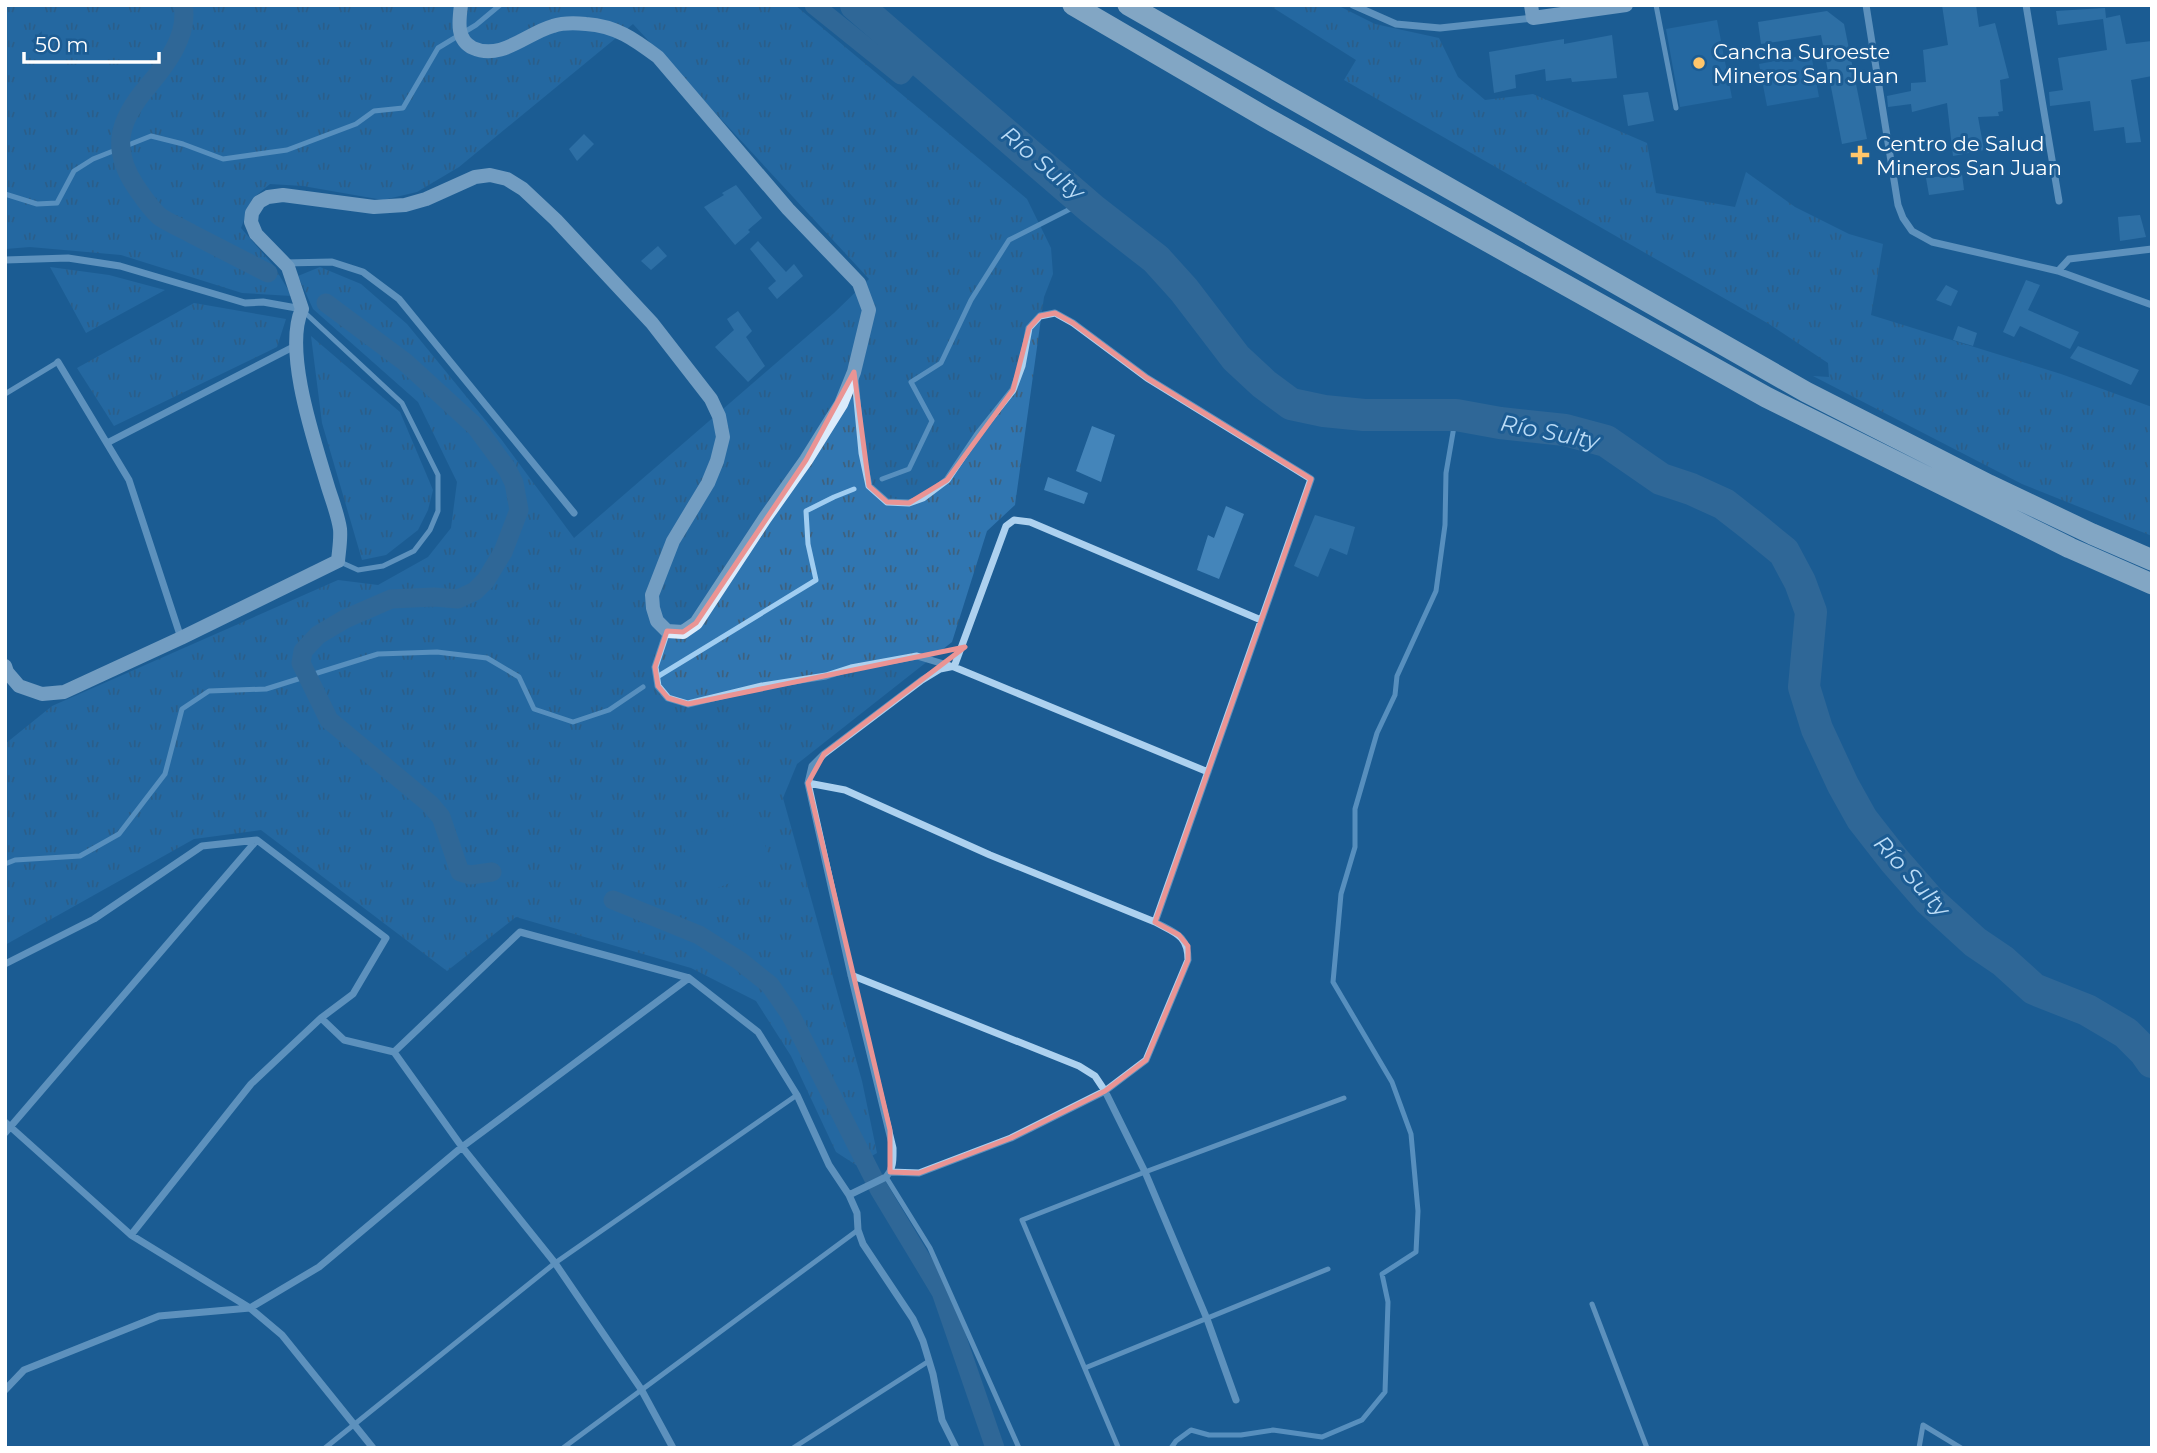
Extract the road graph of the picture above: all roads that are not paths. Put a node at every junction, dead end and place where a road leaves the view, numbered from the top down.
1 (461, 5) edge
2 (1073, 5) edge
3 (1128, 5) edge
4 (1353, 5) edge
5 (1371, 5) edge
6 (1626, 5) edge
7 (1656, 5) edge
8 (1866, 5) edge
9 (2026, 5) edge
10 (1532, 12) edge
11 (1372, 14) junction
12 (1676, 108) dead end
13 (2059, 201) dead end
14 (2152, 249) edge
15 (5, 260) edge
16 (285, 263) junction
17 (2058, 271) junction
18 (2152, 304) edge
19 (302, 309) junction
20 (295, 346) junction
21 (58, 362) joint
22 (854, 372) junction
23 (5, 394) edge
24 (107, 443) junction
25 (574, 513) dead end
26 (2152, 560) edge
27 (338, 561) junction
28 (2152, 584) edge
29 (1261, 620) junction
30 (667, 631) junction
31 (181, 638) junction
32 (954, 667) junction
33 (6, 672) edge
34 (1208, 772) junction
35 (808, 783) junction
36 (257, 840) junction
37 (1155, 922) junction
38 (5, 964) edge
39 (851, 975) junction
40 (689, 978) junction
41 (321, 1018) junction
42 (394, 1052) junction
43 (1105, 1091) junction
44 (797, 1095) junction
45 (1344, 1098) dead end
46 (7, 1127) edge
47 (462, 1147) junction
48 (1145, 1172) junction
49 (888, 1175) junction
50 (849, 1195) junction
51 (858, 1230) junction
52 (131, 1235) junction
53 (555, 1264) junction
54 (1328, 1269) dead end
55 (1592, 1304) dead end
56 (250, 1308) junction
57 (1207, 1319) junction
58 (929, 1361) junction
59 (1085, 1368) junction
60 (640, 1389) junction
61 (5, 1390) edge
62 (1236, 1401) dead end
63 (354, 1426) junction
64 (1118, 1447) edge
65 (325, 1448) edge
66 (373, 1448) edge
67 (563, 1448) edge
68 (673, 1448) edge
69 (793, 1448) edge
70 (956, 1448) edge
71 (1019, 1448) edge
72 (1647, 1448) edge
73 (1919, 1448) edge
74 (1961, 1448) edge

1 - 22 street
2 - 28 highway
3 - 26 highway
4 - 11 street
5 - 11 street
6 - 10 street
7 - 12 lane
8 - 17 street
9 - 13 street
10 - 11 street
14 - 17 street
15 - 19 street
16 - 19 street
16 - 25 street
16 - 30 street
17 - 18 street
19 - 20 street
19 - 27 lane
20 - 24 street
20 - 27 street
21 - 23 lane
21 - 24 street
22 - 29 street
22 - 30 street
24 - 31 street
27 - 31 street
29 - 32 street
29 - 34 street
30 - 32 street
31 - 33 street
32 - 34 street
32 - 35 street
34 - 37 street
35 - 37 street
35 - 39 street
36 - 38 street
36 - 41 street
36 - 46 street
37 - 43 street
39 - 43 street
39 - 49 street
40 - 42 street
40 - 44 street
40 - 47 street
41 - 42 street
41 - 52 street
42 - 47 street
43 - 48 street
43 - 49 street
44 - 50 street
44 - 53 lane
45 - 48 lane
46 - 52 street
47 - 53 street
47 - 56 street
48 - 57 street
48 - 59 lane
49 - 50 street
49 - 71 lane
50 - 51 street
51 - 58 street
51 - 60 lane
52 - 56 street
53 - 60 street
53 - 63 lane
54 - 57 lane
55 - 72 lane
56 - 61 street
56 - 63 street
57 - 59 lane
57 - 62 street
58 - 69 lane
58 - 70 street
59 - 64 lane
60 - 67 lane
60 - 68 street
63 - 65 lane
63 - 66 street
73 - 74 lane

